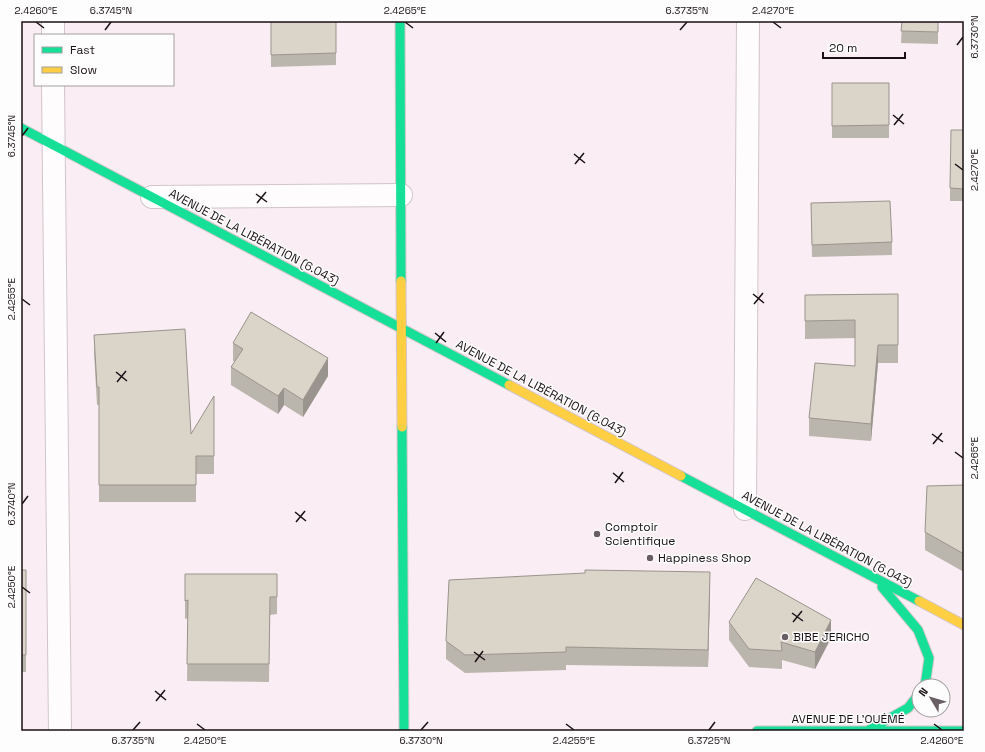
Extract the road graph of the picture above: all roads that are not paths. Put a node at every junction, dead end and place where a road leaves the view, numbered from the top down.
1 (53, 21) edge
2 (400, 21) edge
3 (748, 21) edge
4 (53, 34) edge
5 (53, 86) edge
6 (21, 128) edge
7 (54, 145) junction
8 (401, 195) junction
9 (152, 197) junction
10 (401, 328) junction
11 (745, 509) junction
12 (875, 578) junction
13 (964, 625) edge
14 (926, 678) edge
15 (911, 704) edge
16 (60, 731) edge
17 (404, 731) edge
18 (757, 731) edge
19 (868, 731) edge
20 (964, 731) edge

1 - 4 street
2 - 8 main road
3 - 11 street
5 - 7 street
6 - 7 main road, AVENUE DE LA LIBÉRATION (6.043)
7 - 9 main road, AVENUE DE LA LIBÉRATION (6.043)
7 - 16 street
8 - 9 street
8 - 10 main road
9 - 10 main road, AVENUE DE LA LIBÉRATION (6.043)
10 - 11 main road, AVENUE DE LA LIBÉRATION (6.043)
10 - 17 main road
11 - 12 main road, AVENUE DE LA LIBÉRATION (6.043)
12 - 13 main road, AVENUE DE LA LIBÉRATION (6.043)
12 - 14 main road
15 - 19 main road
18 - 19 main road, AVENUE DE L'OUÉMÉ
19 - 20 main road, AVENUE DE L'OUÉMÉ

